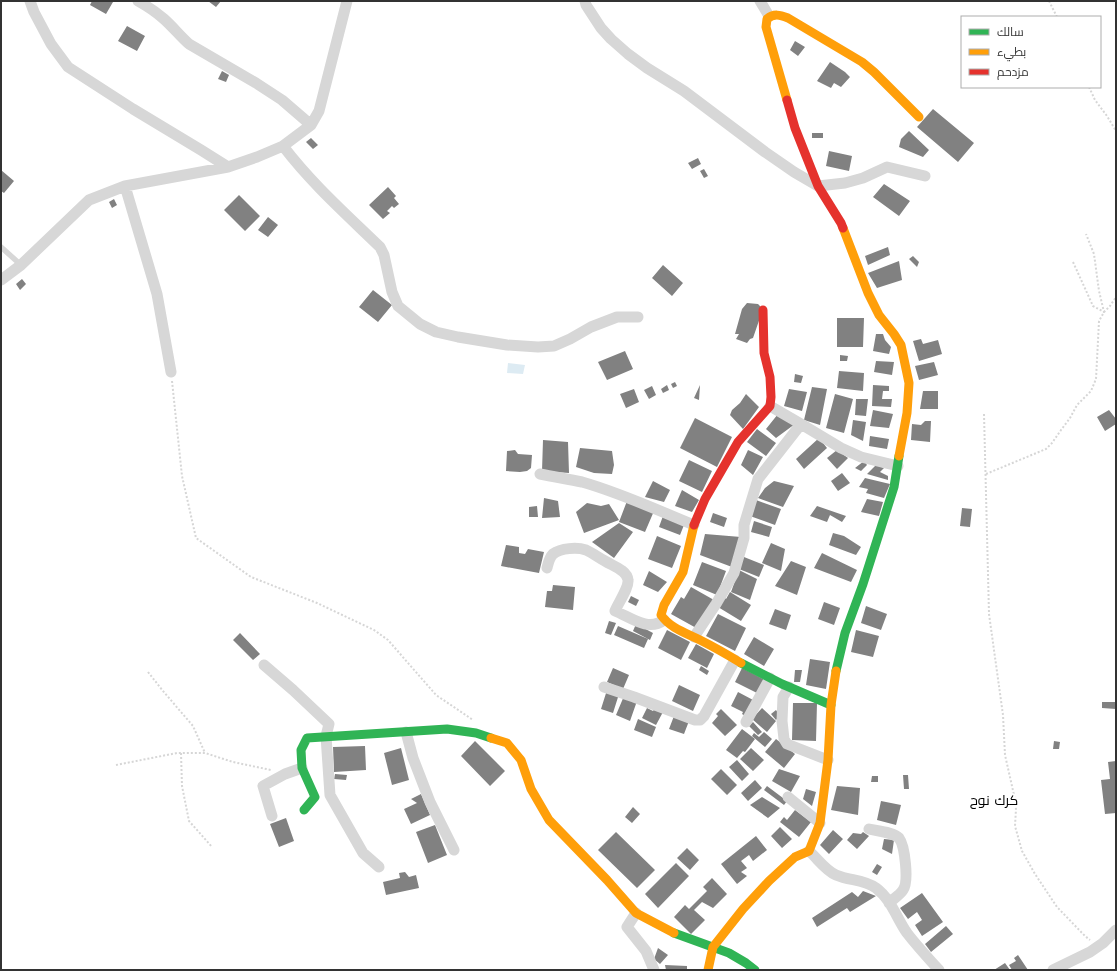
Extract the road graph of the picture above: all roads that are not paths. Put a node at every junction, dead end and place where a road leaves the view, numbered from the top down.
1 (30, 1) edge
2 (138, 1) edge
3 (347, 1) edge
4 (585, 1) edge
5 (760, 1) edge
6 (769, 16) junction
7 (919, 117) dead end
8 (311, 125) junction
9 (283, 146) junction
10 (228, 167) junction
11 (925, 176) dead end
12 (125, 186) junction
13 (818, 186) junction
14 (1, 247) edge
15 (21, 264) junction
16 (1, 280) edge
17 (763, 310) dead end
18 (638, 317) dead end
19 (171, 372) road end
20 (770, 406) junction
21 (801, 424) junction
22 (898, 466) junction
23 (540, 474) dead end
24 (694, 525) junction
25 (547, 568) dead end
26 (664, 620) junction
27 (694, 637) junction
28 (735, 660) junction
29 (264, 665) dead end
30 (770, 678) junction
31 (604, 687) dead end
32 (789, 687) junction
33 (831, 705) junction
34 (746, 722) dead end
35 (406, 732) junction
36 (326, 736) junction
37 (828, 760) junction
38 (302, 768) junction
39 (788, 797) dead end
40 (304, 810) dead end
41 (272, 816) dead end
42 (820, 823) junction
43 (869, 829) dead end
44 (454, 850) dead end
45 (809, 851) junction
46 (378, 867) dead end
47 (889, 903) junction
48 (636, 913) junction
49 (1116, 930) edge
50 (713, 947) junction
51 (654, 970) edge
52 (708, 970) edge
53 (755, 970) edge
54 (939, 970) edge
55 (1053, 970) edge

1 - 10 street
2 - 8 street
3 - 8 street
4 - 13 street
5 - 6 street
6 - 7 street
6 - 13 street
8 - 9 street
9 - 10 street
9 - 18 street
10 - 12 street
11 - 13 street
12 - 15 street
12 - 19 street
13 - 22 street
14 - 15 lane
15 - 16 street
17 - 20 street
20 - 21 street
20 - 24 street
21 - 22 street
21 - 27 street
22 - 33 street
23 - 24 street
24 - 26 street
25 - 26 street
26 - 27 street
27 - 28 street
28 - 30 street
28 - 31 street
29 - 36 street
30 - 32 street
30 - 34 street
32 - 33 street
32 - 37 street
33 - 37 street
35 - 36 street
35 - 44 street
35 - 48 street
36 - 38 street
36 - 46 street
37 - 42 street
38 - 40 street
38 - 41 street
39 - 42 street
42 - 45 street
43 - 47 street
45 - 47 street
45 - 50 street
47 - 54 street
48 - 50 street
48 - 51 street
49 - 55 street
50 - 52 street
50 - 53 street

